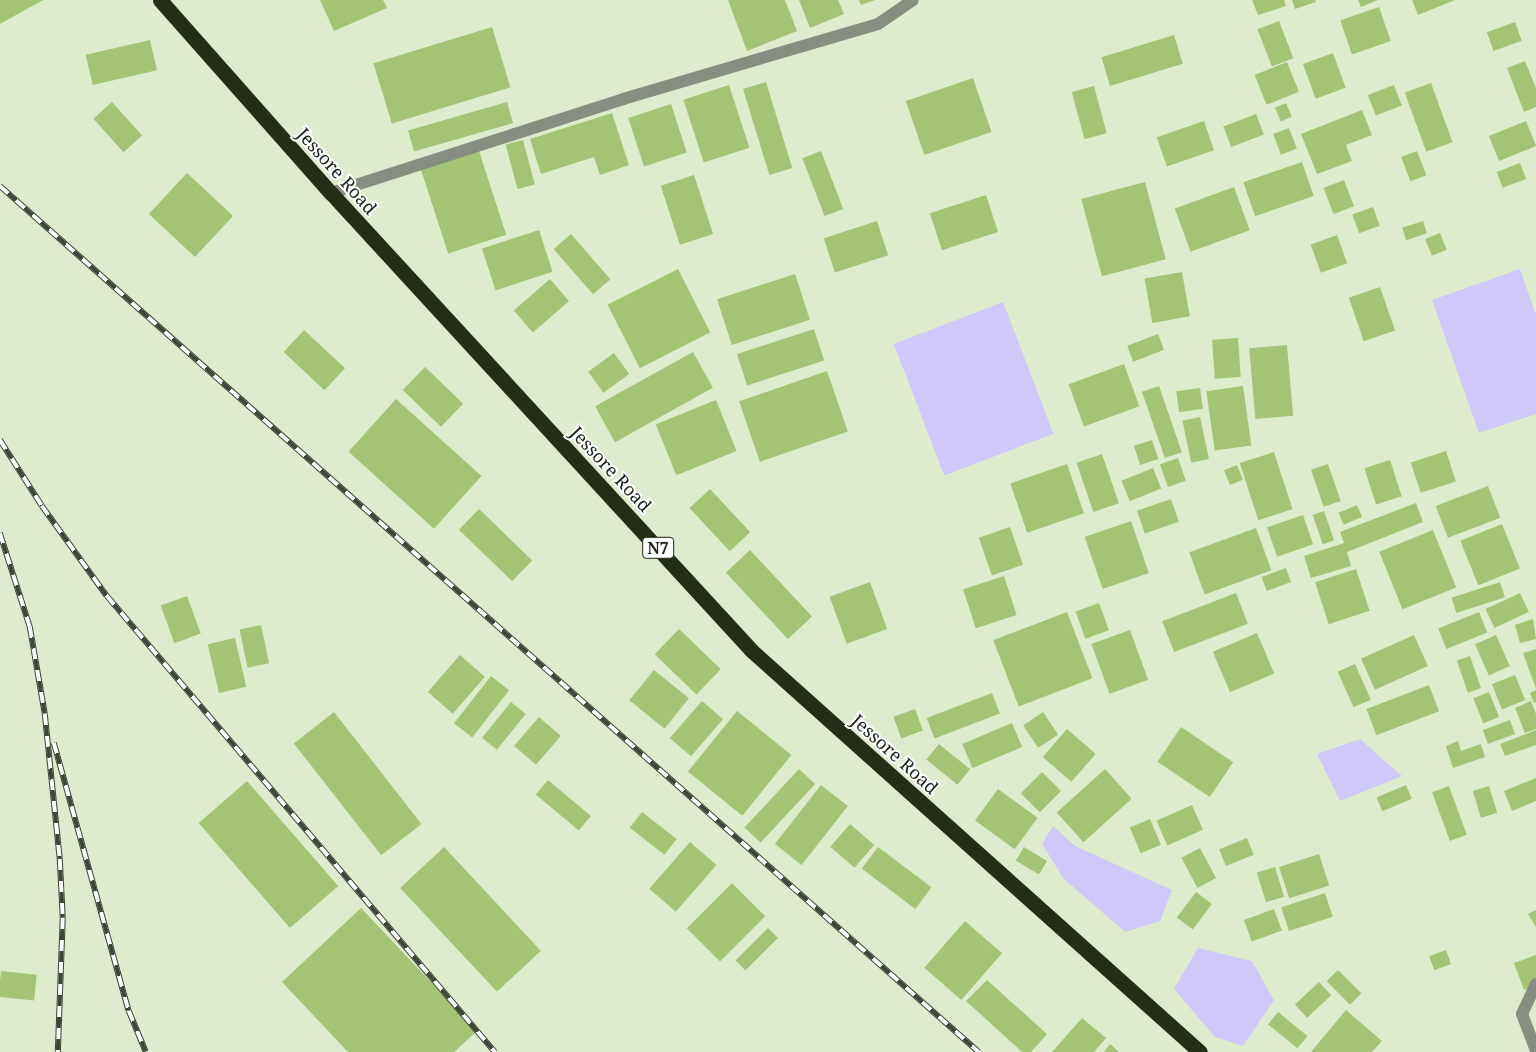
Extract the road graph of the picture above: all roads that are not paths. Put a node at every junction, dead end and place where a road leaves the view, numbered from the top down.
1 (160, 0) edge
2 (913, 0) edge
3 (331, 193) junction
4 (1536, 984) edge
5 (1536, 1051) edge
6 (1200, 1052) edge

1 - 3 highway, Jessore Road / N7
2 - 3 street
3 - 6 highway, Jessore Road / N7
4 - 5 street

